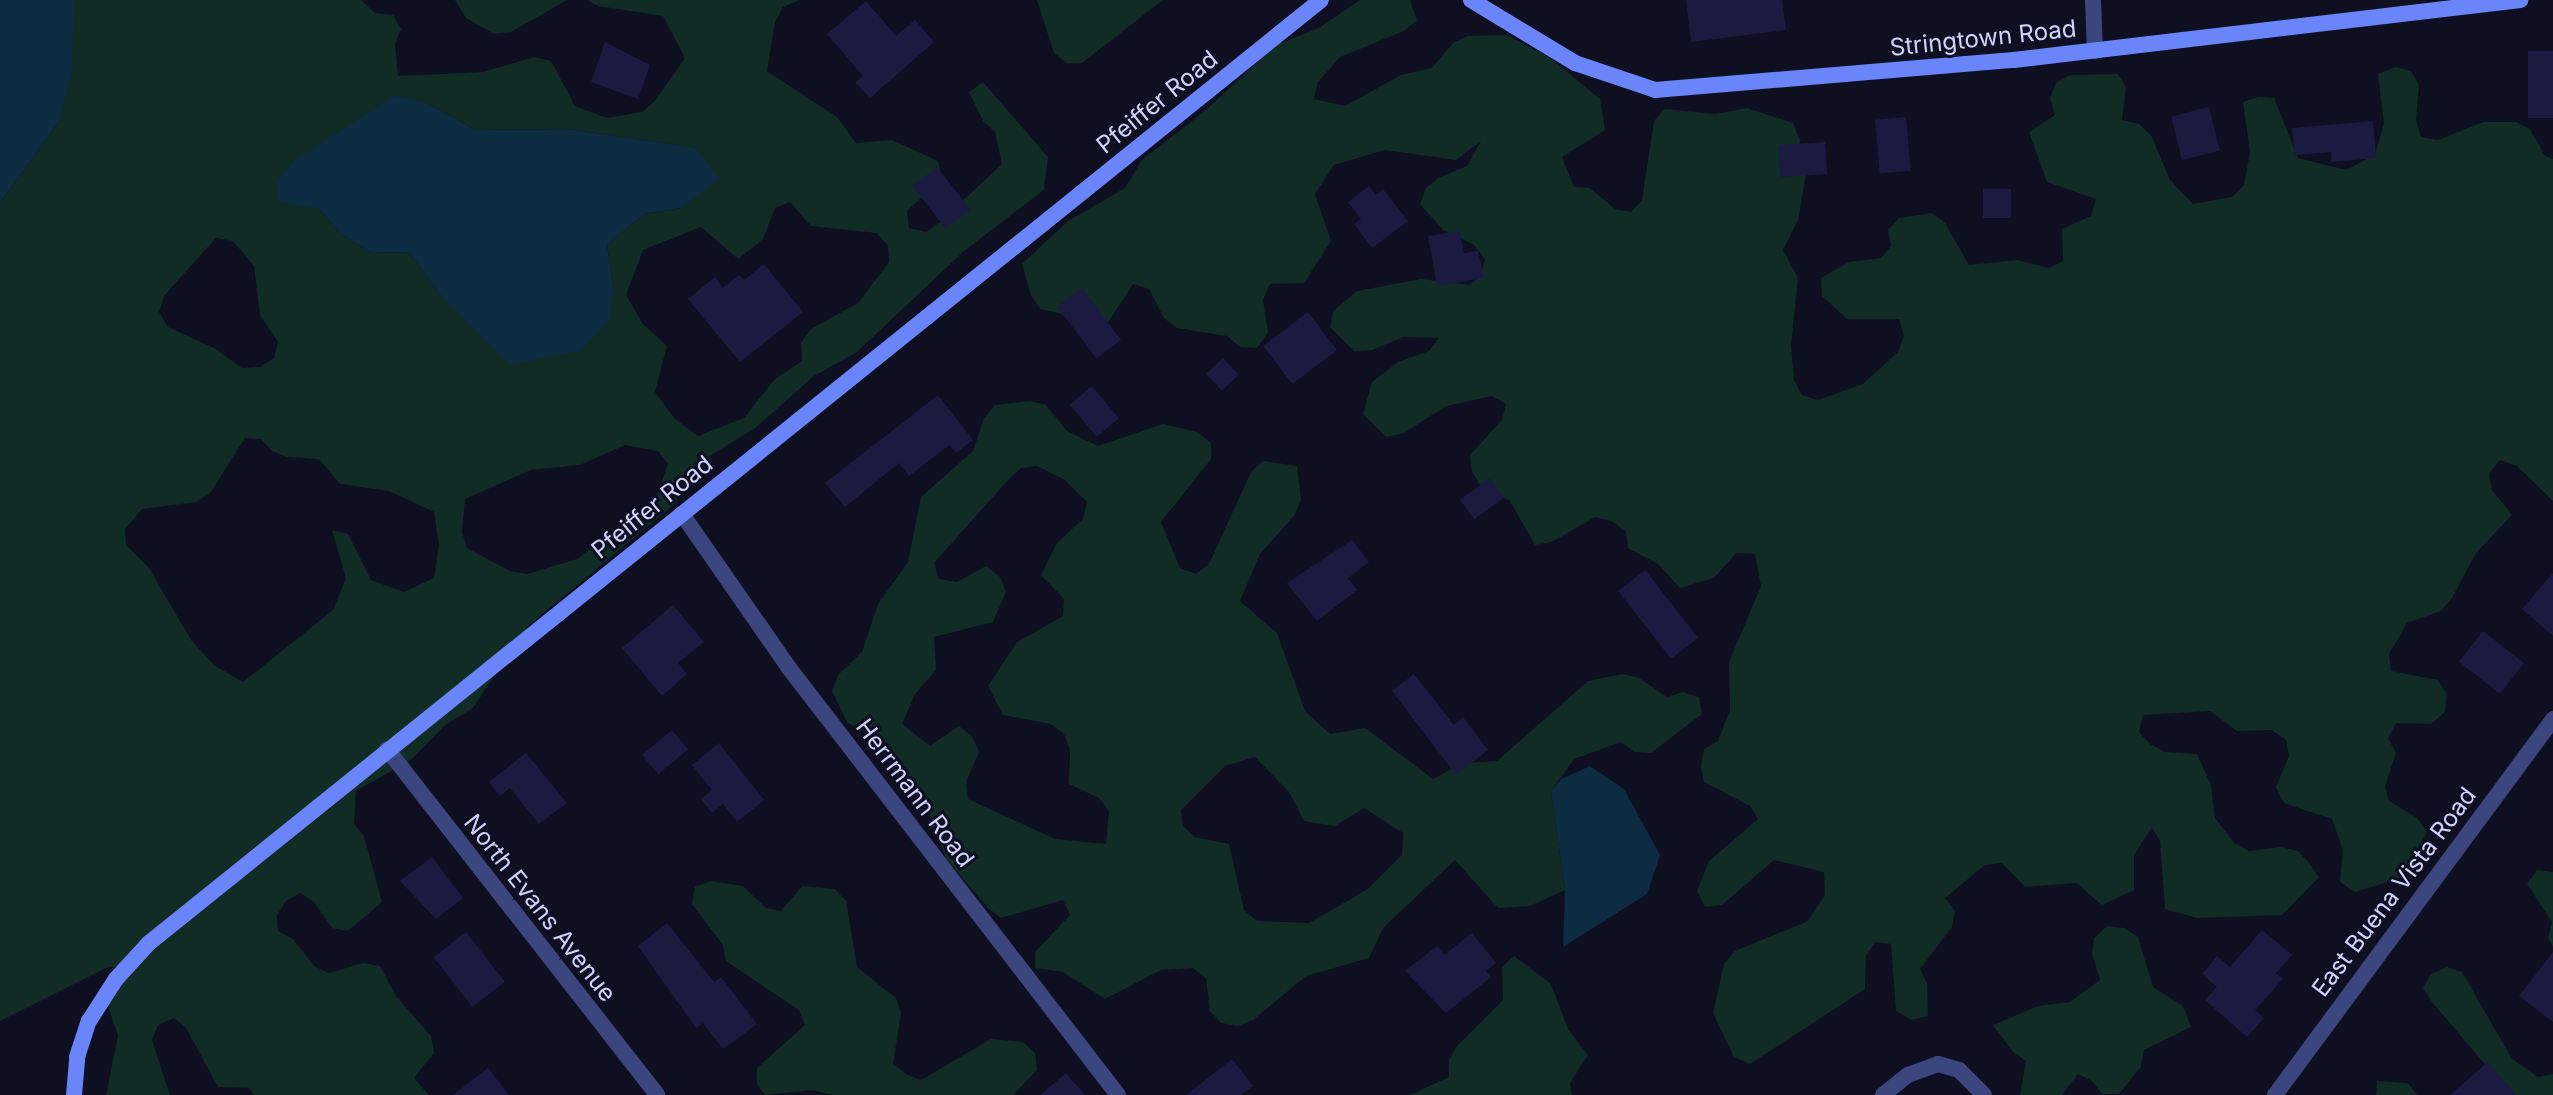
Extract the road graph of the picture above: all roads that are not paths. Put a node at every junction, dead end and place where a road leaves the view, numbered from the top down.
1 (1321, 0) edge
2 (1471, 0) edge
3 (2093, 0) edge
4 (2520, 0) edge
5 (2095, 51) junction
6 (682, 514) junction
7 (2553, 719) edge
8 (387, 749) junction
9 (74, 1095) edge
10 (657, 1095) edge
11 (1118, 1095) edge
12 (1883, 1095) edge
13 (1984, 1095) edge
14 (2275, 1095) edge

1 - 6 street, Pfeiffer Road
2 - 5 street, Stringtown Road
3 - 5 street
4 - 5 street, Stringtown Road
6 - 8 street, Pfeiffer Road
6 - 11 street, Herrmann Road
7 - 14 street, East Buena Vista Road
8 - 9 street, Pfeiffer Road
8 - 10 street, North Evans Avenue
12 - 13 street

